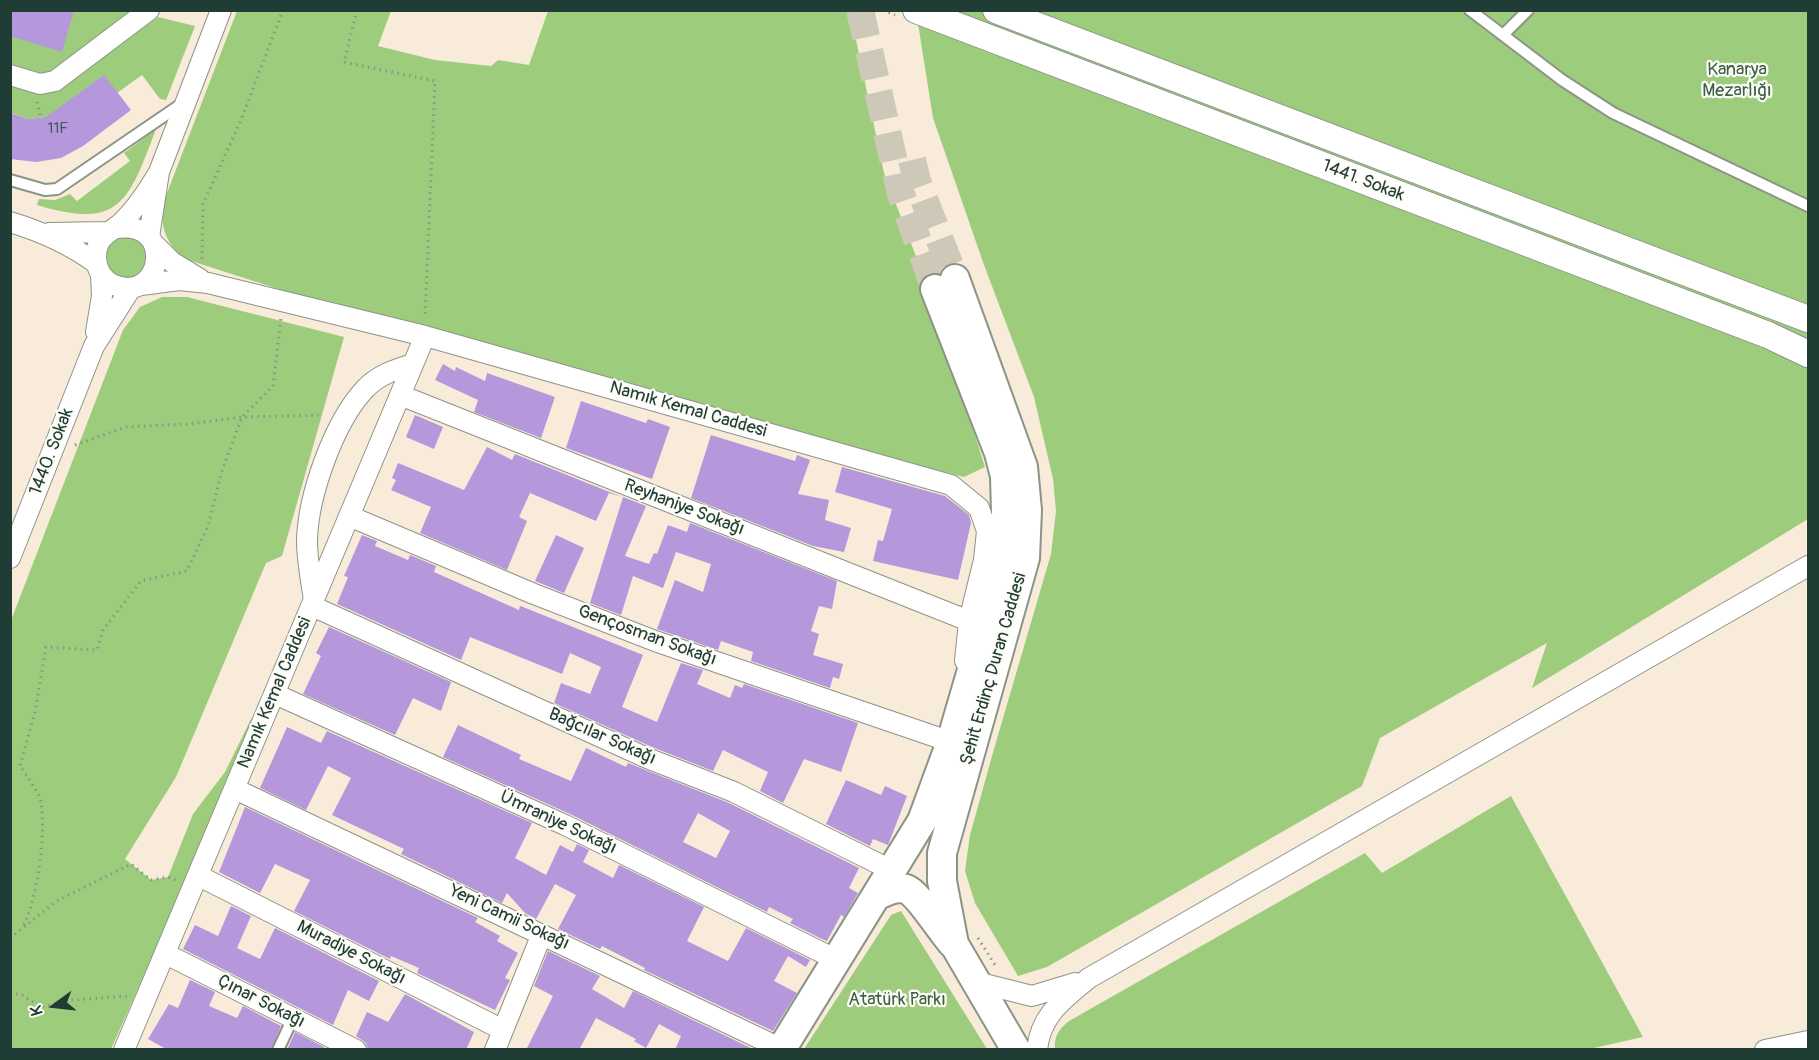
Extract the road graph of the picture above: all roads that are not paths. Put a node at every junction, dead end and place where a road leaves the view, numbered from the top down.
1 (149, 10) edge
2 (221, 10) edge
3 (916, 10) edge
4 (996, 10) edge
5 (1470, 10) edge
6 (1528, 10) edge
7 (1503, 35) junction
8 (10, 75) edge
9 (183, 103) junction
10 (159, 172) junction
11 (10, 180) edge
12 (1809, 206) edge
13 (10, 222) edge
14 (112, 230) junction
15 (44, 232) junction
16 (151, 240) junction
17 (99, 270) junction
18 (205, 274) junction
19 (136, 286) junction
20 (1809, 319) edge
21 (425, 336) junction
22 (94, 346) junction
23 (1809, 354) edge
24 (413, 364) junction
25 (400, 395) junction
26 (350, 516) junction
27 (10, 558) edge
28 (1809, 566) edge
29 (313, 603) junction
30 (969, 621) junction
31 (275, 694) junction
32 (962, 705) junction
33 (951, 742) junction
34 (235, 789) junction
35 (911, 836) junction
36 (942, 854) junction
37 (891, 870) junction
38 (194, 881) junction
39 (878, 895) junction
40 (543, 934) junction
41 (964, 937) junction
42 (166, 954) junction
43 (837, 960) junction
44 (988, 977) junction
45 (1089, 978) junction
46 (293, 1018) junction
47 (503, 1030) junction
48 (1809, 1041) edge
49 (782, 1049) edge
50 (124, 1050) edge
51 (278, 1050) edge
52 (356, 1050) edge
53 (495, 1050) edge
54 (1016, 1050) edge
55 (1037, 1050) edge
56 (1765, 1050) edge

1 - 8 street
2 - 9 street
3 - 23 street, 1441. Sokak
4 - 20 street, 1441. Sokak
5 - 7 lane
6 - 7 lane
7 - 12 lane
9 - 10 street
9 - 11 lane
10 - 14 street
10 - 16 street
13 - 15 street
14 - 15 street
14 - 16 street
14 - 17 street
15 - 17 street
16 - 18 street
16 - 19 street
17 - 19 street
17 - 22 street
18 - 19 street
18 - 21 street, Namık Kemal Caddesi
19 - 22 street
21 - 24 street, Namık Kemal Caddesi
21 - 30 street, Namık Kemal Caddesi
22 - 27 street, 1440. Sokak
24 - 25 street, Namık Kemal Caddesi
24 - 29 street
25 - 26 street, Namık Kemal Caddesi
25 - 30 street, Reyhaniye Sokağı
26 - 29 street, Namık Kemal Caddesi
26 - 33 street, Gençosman Sokağı
28 - 45 street
29 - 31 street, Namık Kemal Caddesi
29 - 37 street, Bağcılar Sokağı
30 - 32 street
31 - 34 street, Namık Kemal Caddesi
31 - 43 street, Ümraniye Sokağı
32 - 33 main road, Şehit Erdinç Duran Caddesi
32 - 36 main road, Şehit Erdinç Duran Caddesi
33 - 35 main road, Şehit Erdinç Duran Caddesi
34 - 38 street, Namık Kemal Caddesi
34 - 40 street, Yeni Camii Sokağı
35 - 36 main road
35 - 37 main road, Şehit Erdinç Duran Caddesi
36 - 41 main road, Şehit Erdinç Duran Caddesi
37 - 39 main road, Şehit Erdinç Duran Caddesi
38 - 42 street, Namık Kemal Caddesi
38 - 47 street, Muradiye Sokağı
39 - 41 main road
39 - 43 main road, Şehit Erdinç Duran Caddesi
40 - 47 street
40 - 49 street, Yeni Camii Sokağı
41 - 44 main road, Şehit Erdinç Duran Caddesi
42 - 46 street, Çınar Sokağı
42 - 50 street, Namık Kemal Caddesi
43 - 49 main road, Şehit Erdinç Duran Caddesi
44 - 45 street
44 - 54 main road, Şehit Erdinç Duran Caddesi
45 - 55 street
46 - 51 lane
46 - 52 street, Çınar Sokağı
47 - 53 street
48 - 56 street

